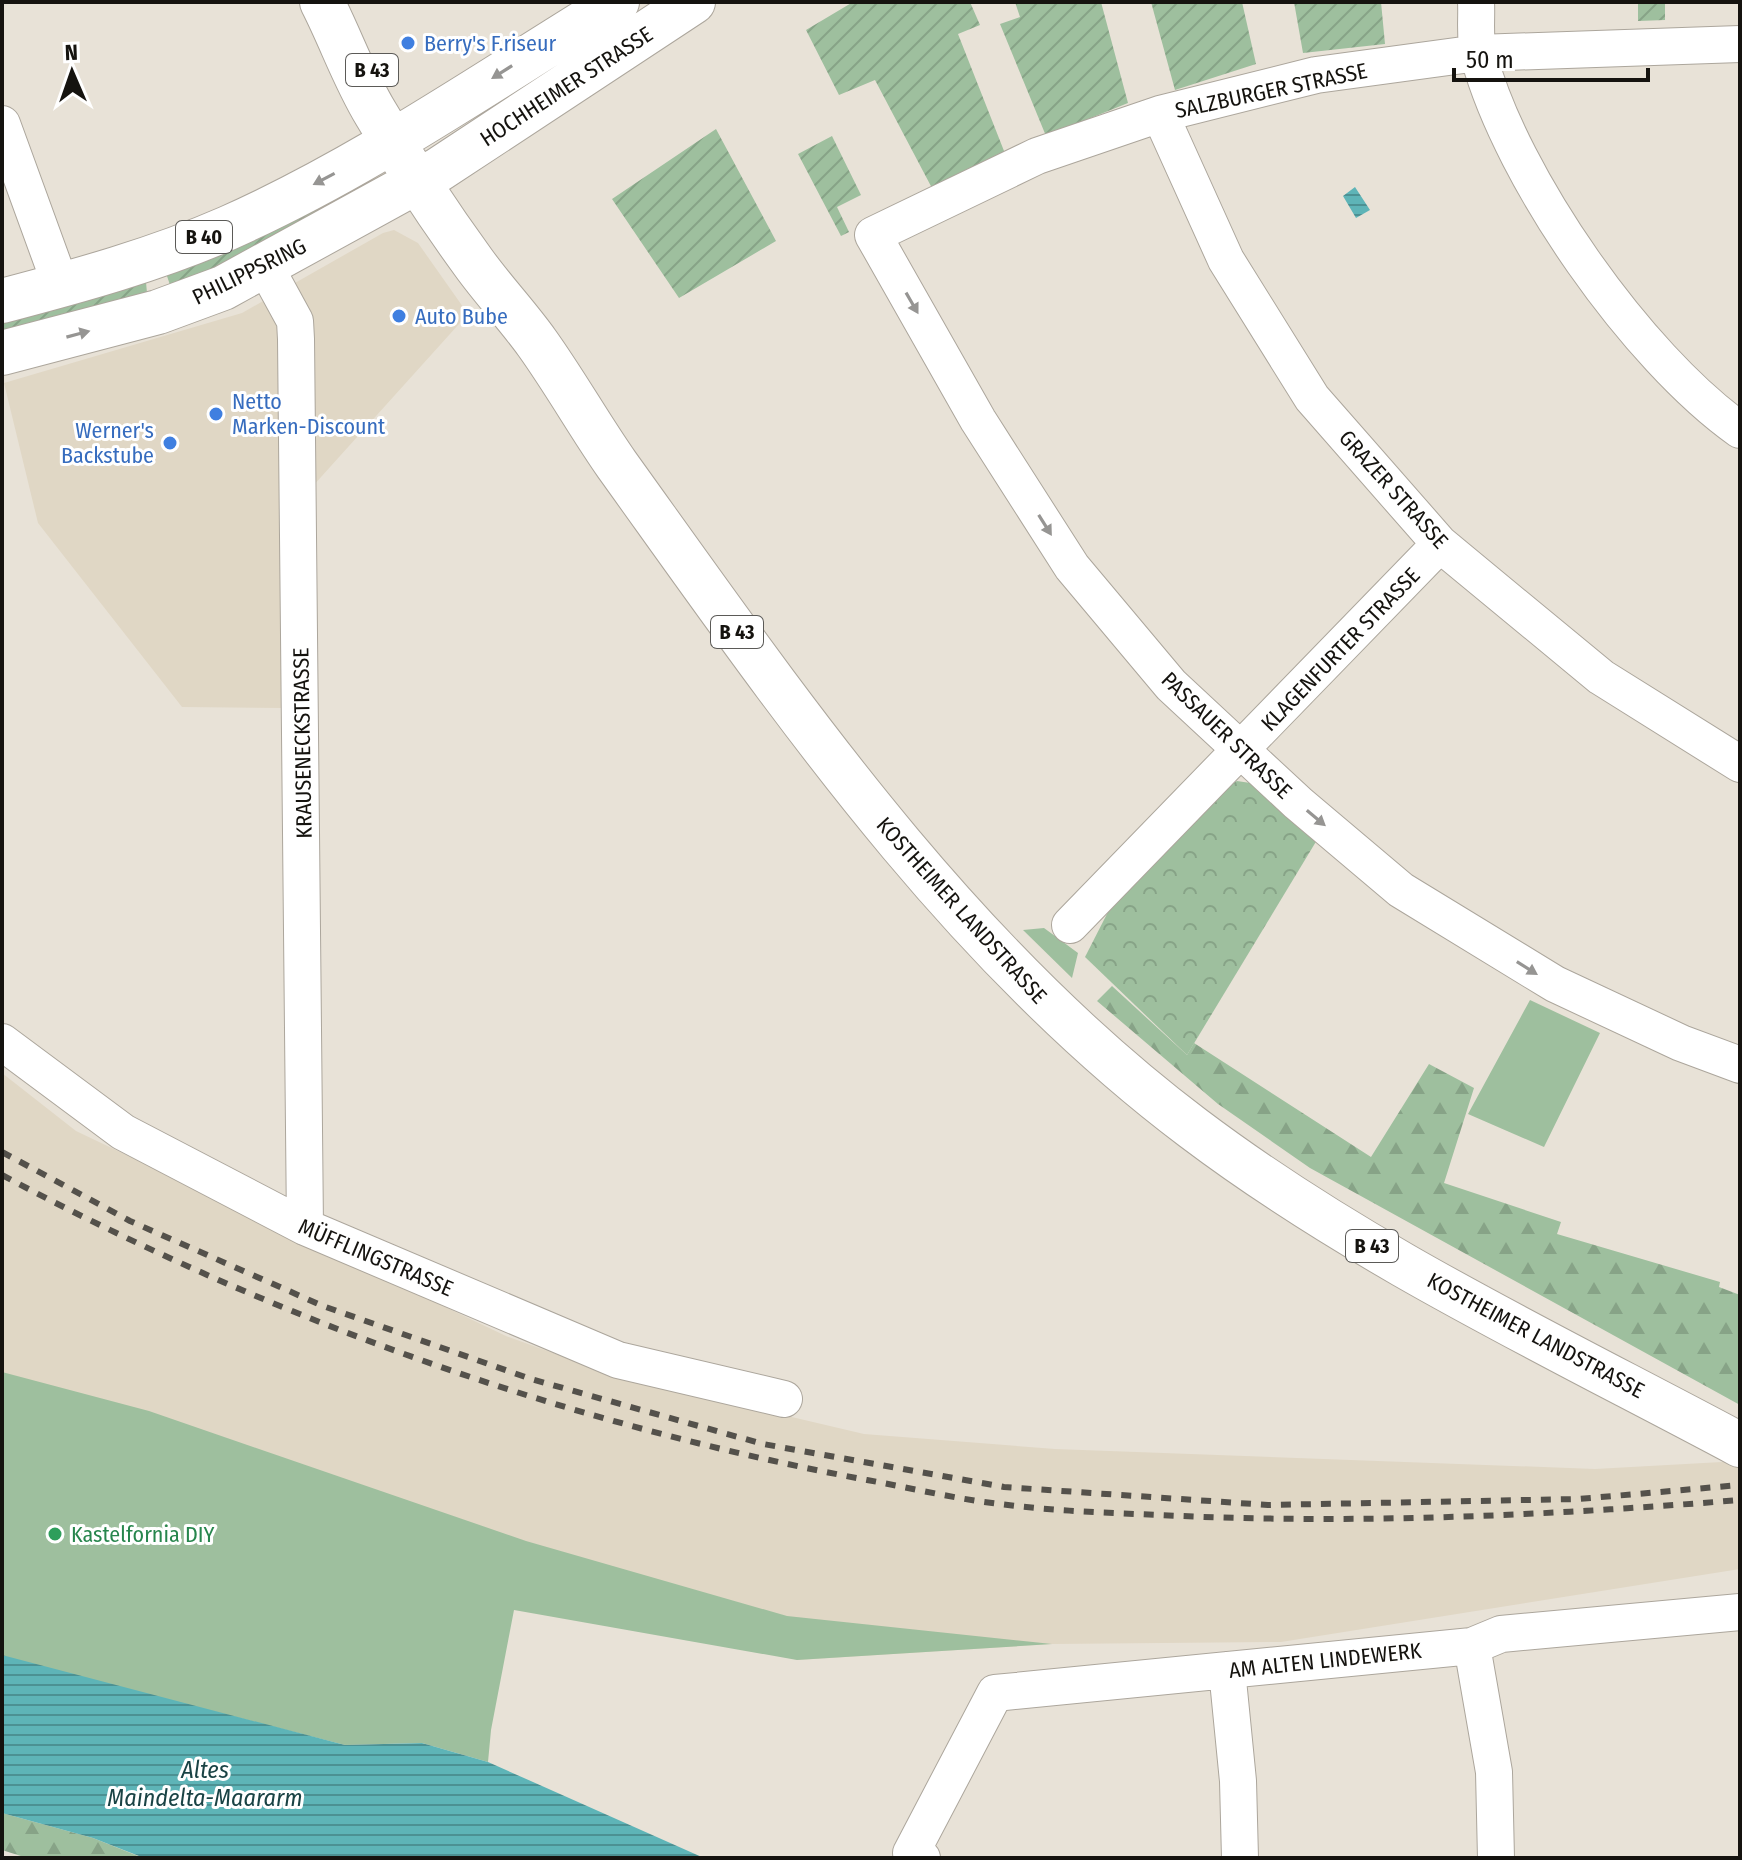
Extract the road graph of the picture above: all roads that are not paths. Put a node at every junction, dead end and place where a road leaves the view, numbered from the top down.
1 (617, 2) edge
2 (693, 2) edge
3 (1476, 2) edge
4 (325, 7) edge
5 (1740, 44) edge
6 (1478, 53) junction
7 (1160, 114) junction
8 (2, 124) edge
9 (403, 136) junction
10 (427, 176) junction
11 (873, 235) joint
12 (142, 261) junction
13 (265, 266) junction
14 (61, 286) junction
15 (2, 301) edge
16 (158, 312) junction
17 (2, 353) edge
18 (1740, 430) edge
19 (1440, 544) junction
20 (1243, 751) junction
21 (1740, 764) edge
22 (1070, 925) dead end
23 (2, 1042) edge
24 (1740, 1065) edge
25 (305, 1227) junction
26 (784, 1399) dead end
27 (1740, 1445) edge
28 (1740, 1612) edge
29 (1472, 1646) junction
30 (1227, 1670) junction
31 (922, 1858) edge
32 (1240, 1858) edge
33 (1496, 1858) edge

1 -> 9 main road, HOCHHEIMER STRASSE / B 40
2 - 10 main road, HOCHHEIMER STRASSE / B 40
3 - 6 street
4 - 9 main road, B 43
5 - 6 street, SALZBURGER STRASSE
6 - 7 street, SALZBURGER STRASSE
6 - 18 street
7 - 11 street, SALZBURGER STRASSE
7 - 19 street, GRAZER STRASSE
8 - 14 street
9 - 10 main road, B 43
9 -> 12 main road, B 40
10 - 13 main road, PHILIPPSRING / B 40
10 - 27 main road, KOSTHEIMER LANDSTRASSE / B 43
11 -> 20 street, PASSAUER STRASSE
12 - 14 main road, B 40
12 - 16 main road
13 - 16 main road, PHILIPPSRING / B 40
13 - 25 street, KRAUSENECKSTRASSE
14 - 15 main road, B 40
17 -> 16 main road, PHILIPPSRING / B 40
19 - 20 street, KLAGENFURTER STRASSE
19 - 21 street, GRAZER STRASSE
20 - 22 street, KLAGENFURTER STRASSE
20 -> 24 street, PASSAUER STRASSE
23 - 25 street, MÜFFLINGSTRASSE
25 - 26 street, MÜFFLINGSTRASSE
28 - 29 street, AM ALTEN LINDEWERK
29 - 30 street, AM ALTEN LINDEWERK
29 - 33 street
30 - 31 street, AM ALTEN LINDEWERK
30 - 32 street

